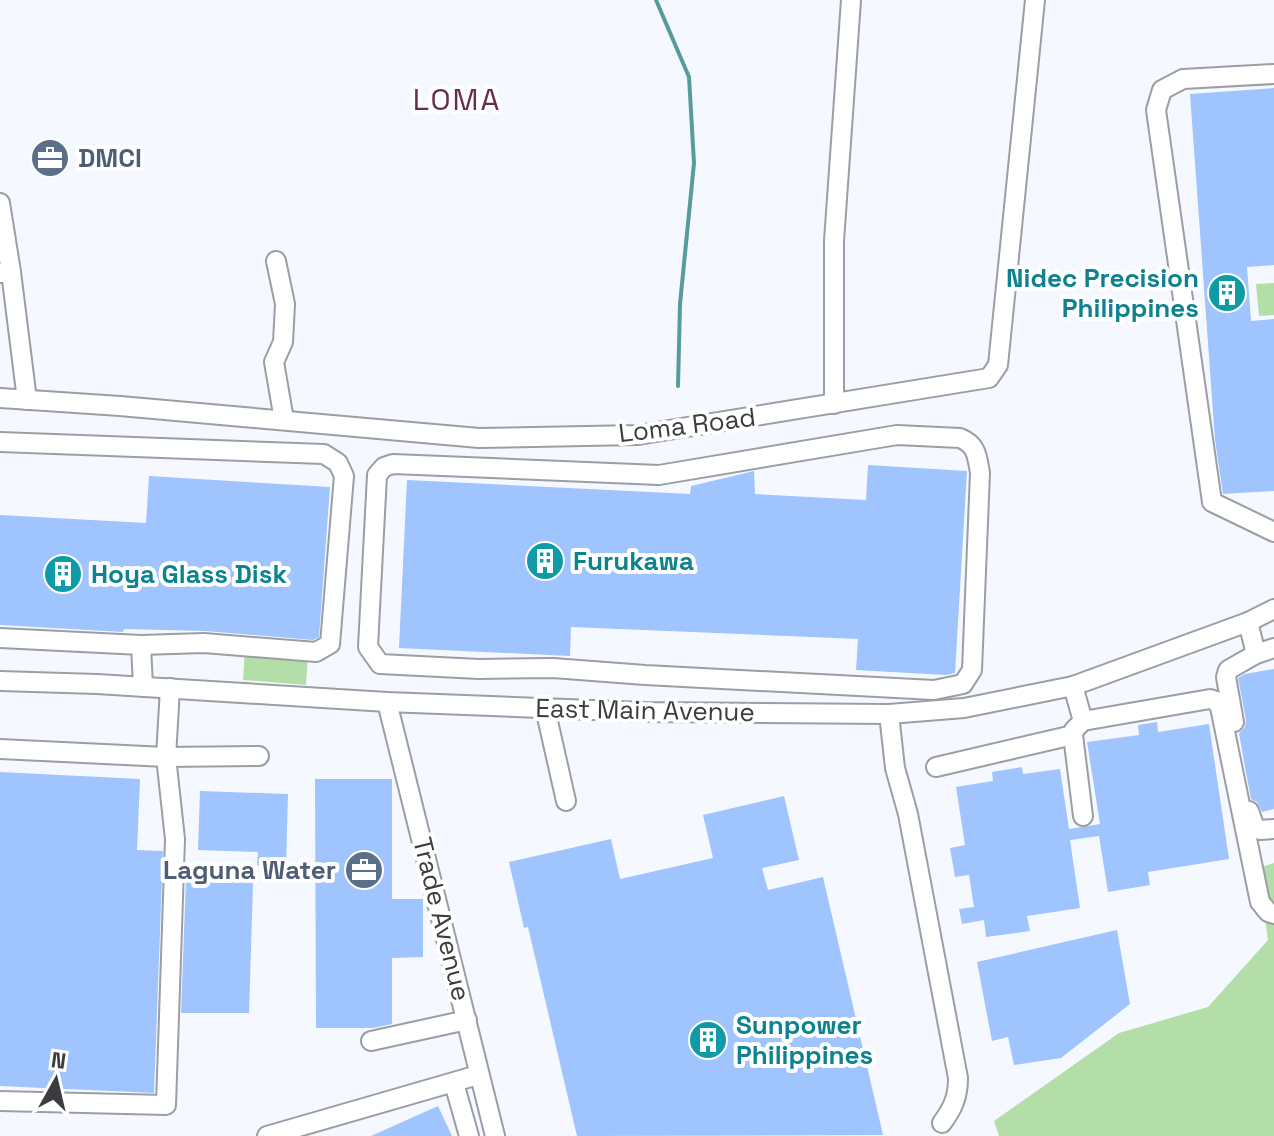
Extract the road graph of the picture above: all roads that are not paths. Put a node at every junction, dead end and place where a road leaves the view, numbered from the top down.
1 (851, 0) edge
2 (1035, 0) edge
3 (1274, 74) edge
4 (0, 203) edge
5 (276, 261) dead end
6 (5, 273) edge
7 (0, 398) edge
8 (27, 400) junction
9 (834, 404) junction
10 (284, 420) junction
11 (0, 442) edge
12 (1274, 532) edge
13 (1274, 609) edge
14 (1248, 622) junction
15 (0, 638) edge
16 (141, 645) junction
17 (1274, 648) edge
18 (1256, 654) junction
19 (0, 681) edge
20 (1073, 686) junction
21 (143, 687) junction
22 (170, 688) junction
23 (645, 693) junction
24 (387, 702) junction
25 (545, 708) junction
26 (889, 714) junction
27 (1078, 728) junction
28 (0, 749) edge
29 (259, 756) dead end
30 (166, 757) junction
31 (936, 767) dead end
32 (566, 801) dead end
33 (1083, 816) dead end
34 (1274, 829) edge
35 (1274, 914) edge
36 (467, 1020) junction
37 (371, 1041) dead end
38 (478, 1075) junction
39 (454, 1083) junction
40 (0, 1101) edge
41 (942, 1123) dead end
42 (267, 1136) edge
43 (469, 1136) edge
44 (495, 1136) edge

1 - 9 street
2 - 9 street, Loma Road
3 - 12 street
4 - 6 street
5 - 10 street
6 - 8 street
7 - 8 street, Loma Road
8 - 10 street, Loma Road
9 - 10 street, Loma Road
11 - 16 street
13 - 14 street, East Main Avenue
14 - 18 street
14 - 20 street, East Main Avenue
15 - 16 street
16 - 21 street
17 - 18 street
18 - 34 street
19 - 21 street, East Main Avenue
20 - 26 street, East Main Avenue
20 - 27 street
21 - 22 street, East Main Avenue
22 - 24 street, East Main Avenue
22 - 30 street
23 - 23 street
23 - 25 street, East Main Avenue
23 - 26 street, East Main Avenue
24 - 25 street, East Main Avenue
24 - 36 street, Trade Avenue
25 - 32 street
26 - 41 street
27 - 31 street
27 - 33 street
27 - 35 street
28 - 30 street
29 - 30 street
30 - 40 street
36 - 37 street
36 - 38 street, Trade Avenue
38 - 39 street
38 - 44 street, Trade Avenue
39 - 42 street
39 - 43 street

